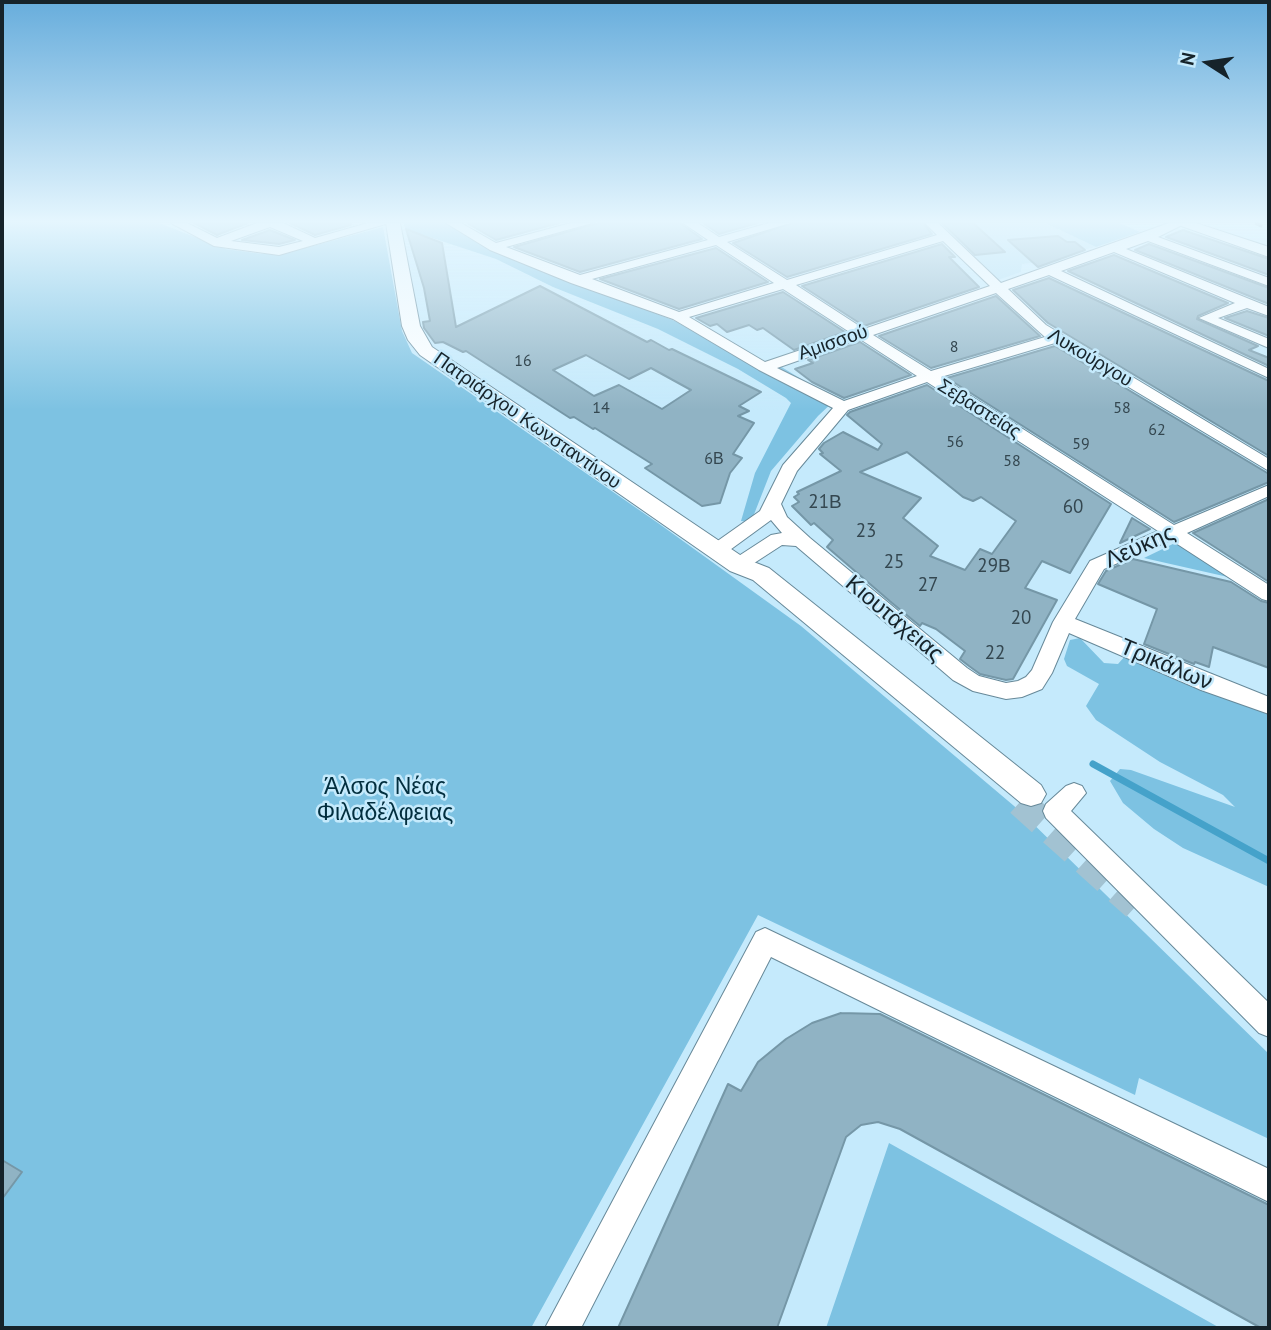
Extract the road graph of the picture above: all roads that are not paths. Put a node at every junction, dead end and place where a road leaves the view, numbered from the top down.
1 (404, 285) edge
2 (593, 285) edge
3 (785, 285) joint
4 (996, 285) edge
5 (1008, 285) edge
6 (1079, 285) edge
7 (1204, 285) edge
8 (999, 288) junction
9 (1247, 303) junction
10 (1269, 312) edge
11 (678, 316) junction
12 (861, 334) junction
13 (1056, 338) junction
14 (1269, 344) edge
15 (764, 367) junction
16 (1269, 374) edge
17 (927, 377) junction
18 (842, 407) junction
19 (1269, 466) edge
20 (1269, 490) edge
21 (773, 506) junction
22 (755, 526) junction
23 (1173, 532) junction
24 (776, 539) junction
25 (803, 542) junction
26 (727, 558) junction
27 (1269, 594) edge
28 (1063, 622) junction
29 (989, 689) joint
30 (1269, 706) edge
31 (1074, 793) dead end
32 (1025, 798) tunnel mouth
33 (1269, 1023) edge
34 (1269, 1186) edge
35 (562, 1328) edge

1 - 26 main road, Πατριάρχου Κωνσταντίνου
2 - 11 street
3 - 11 street
3 - 12 street, Σεβαστείας
4 - 8 street, Λυκούργου
5 - 8 street, Αμισσού
6 - 16 street
7 - 9 street
8 - 12 street, Αμισσού
8 - 13 street, Λυκούργου
9 - 10 street
9 - 14 street
11 - 15 street
12 - 15 street, Αμισσού
12 - 17 street, Σεβαστείας
13 - 17 street
13 - 19 street, Λυκούργου
15 - 18 street
17 - 18 street
17 - 23 street, Σεβαστείας
18 - 21 street
20 - 23 street, Λεύκης
21 - 22 street
21 - 25 street, Κιουτάχειας
22 - 24 street
22 - 26 street
23 - 27 street, Σεβαστείας
23 - 28 street, Λεύκης
24 - 25 street
24 - 26 street
25 - 29 street, Κιουτάχειας
26 - 32 main road, Πατριάρχου Κωνσταντίνου
28 - 29 street, Λεύκης
28 - 30 street, Τρικάλων
31 - 33 street
34 - 35 street

